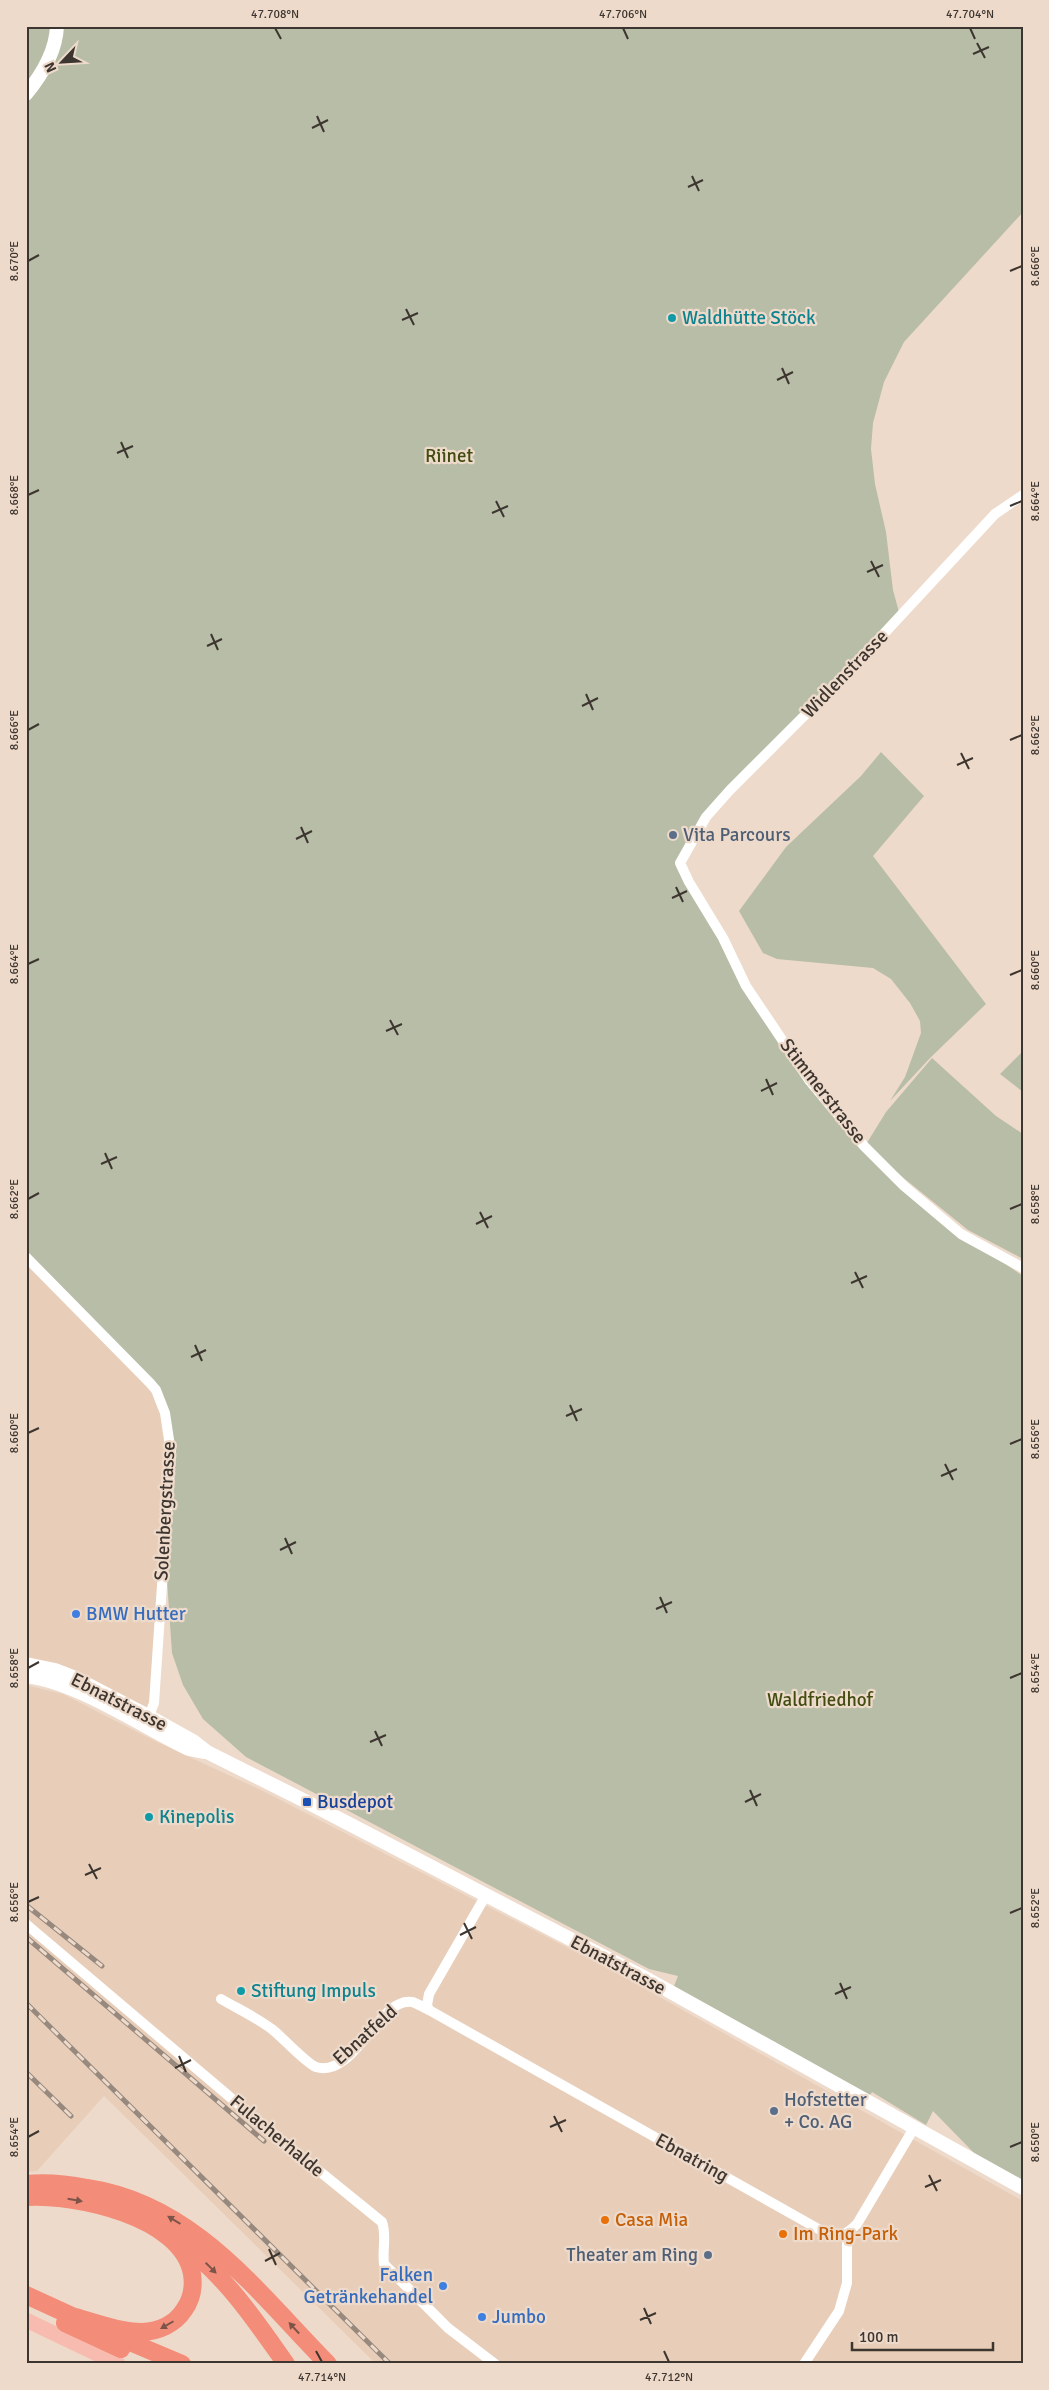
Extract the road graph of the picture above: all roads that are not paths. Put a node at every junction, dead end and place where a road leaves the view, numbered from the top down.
1 (56, 26) edge
2 (26, 94) edge
3 (1023, 495) edge
4 (680, 863) joint
5 (26, 1257) edge
6 (1023, 1268) edge
7 (26, 1664) edge
8 (26, 1676) edge
9 (147, 1722) junction
10 (486, 1895) junction
11 (26, 1924) edge
12 (221, 1999) dead end
13 (412, 2002) joint
14 (429, 2010) junction
15 (914, 2128) junction
16 (26, 2184) edge
17 (1023, 2188) edge
18 (26, 2198) edge
19 (157, 2229) junction
20 (847, 2234) junction
21 (26, 2295) edge
22 (26, 2306) edge
23 (75, 2317) junction
24 (26, 2320) edge
25 (118, 2364) edge
26 (153, 2364) edge
27 (182, 2364) edge
28 (286, 2364) edge
29 (328, 2364) edge
30 (496, 2364) edge
31 (804, 2364) edge

1 - 2 street
3 - 4 street, Widlenstrasse
4 - 6 street, Stimmerstrasse
5 - 9 street, Solenbergstrasse
7 - 9 street, Ebnatstrasse
8 - 9 street, Ebnatstrasse
9 - 10 street, Ebnatstrasse
10 - 14 street
10 - 15 street, Ebnatstrasse
11 - 30 street, Fulacherhalde
12 - 13 street, Ebnatfeld
13 - 14 street, Ebnatring
14 - 20 street, Ebnatring
15 - 17 street, Ebnatstrasse
15 - 20 street
29 -> 16 highway
18 -> 19 highway
19 -> 23 highway
19 -> 28 highway
20 - 31 street
21 - 23 highway
22 - 26 highway
23 - 27 highway
24 - 25 main road

